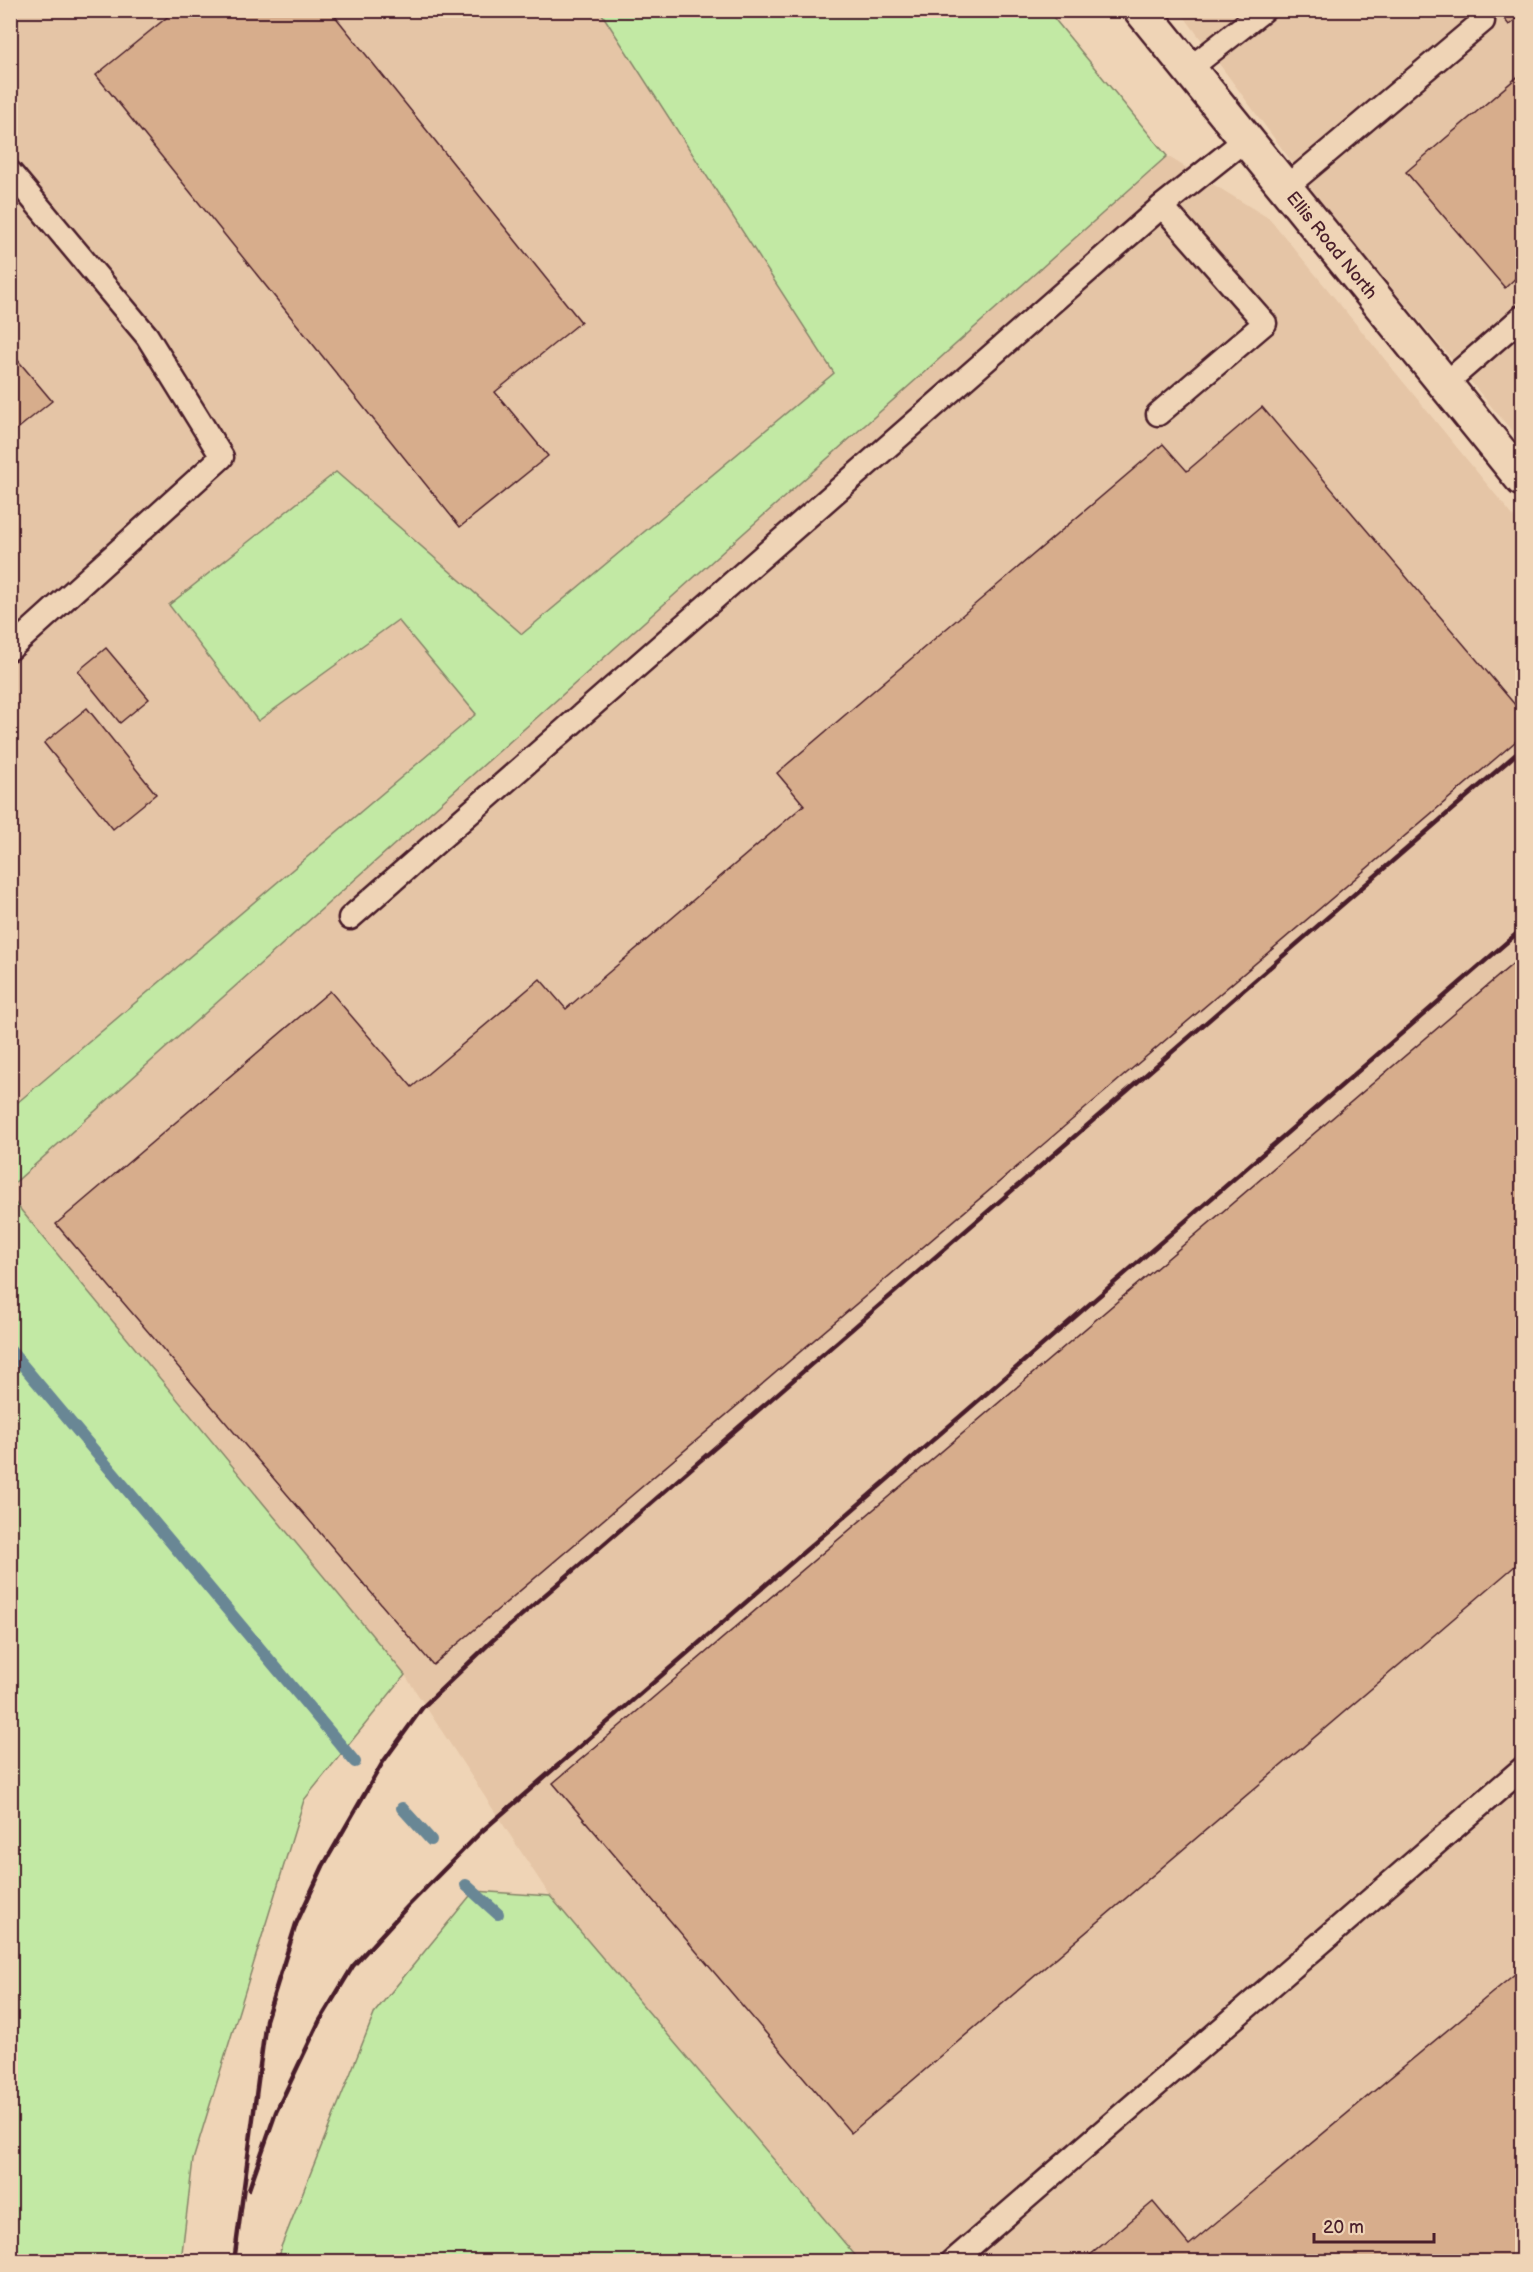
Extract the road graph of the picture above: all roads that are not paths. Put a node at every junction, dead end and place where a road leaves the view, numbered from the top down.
1 (1141, 10) edge
2 (1264, 10) edge
3 (1483, 21) dead end
4 (1189, 69) junction
5 (1246, 139) junction
6 (10, 172) edge
7 (1285, 188) junction
8 (1162, 206) junction
9 (1522, 317) edge
10 (1446, 384) junction
11 (1158, 414) dead end
12 (1522, 479) edge
13 (10, 649) edge
14 (350, 918) dead end
15 (1522, 1769) edge
16 (952, 2262) edge

1 - 4 street, Ellis Road North
2 - 4 lane
3 - 7 lane
4 - 5 street, Ellis Road North
5 - 7 street, Ellis Road North
5 - 8 lane
6 - 13 lane
7 - 10 street, Ellis Road North
8 - 11 lane
8 - 14 lane
9 - 10 lane
10 - 12 street, Ellis Road North
15 - 16 lane

